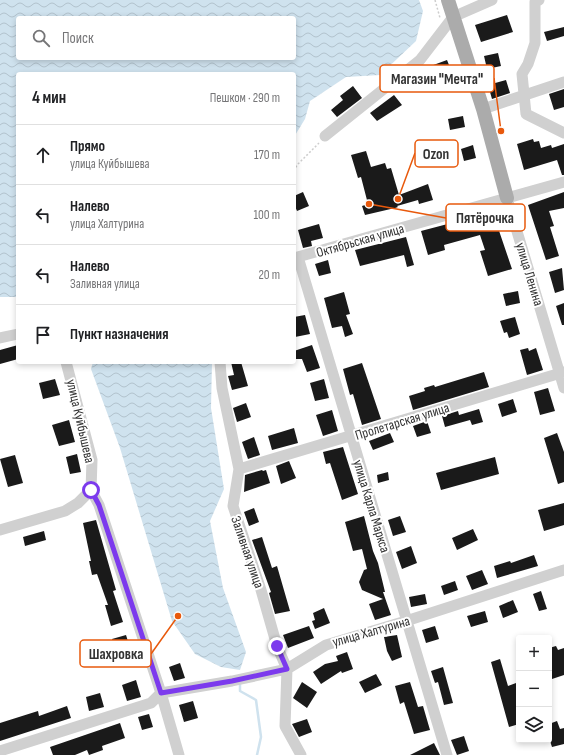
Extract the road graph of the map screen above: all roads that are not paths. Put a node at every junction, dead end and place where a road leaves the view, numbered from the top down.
1 (448, 0) edge
2 (492, 0) edge
3 (539, 0) edge
4 (453, 17) junction
5 (564, 82) edge
6 (525, 94) junction
7 (483, 109) junction
8 (564, 133) edge
9 (325, 136) road end
10 (564, 182) edge
11 (507, 198) junction
12 (296, 258) edge
13 (16, 334) edge
14 (0, 338) edge
15 (67, 364) edge
16 (220, 364) edge
17 (562, 372) edge
18 (564, 388) edge
19 (351, 436) junction
20 (239, 469) junction
21 (91, 490) junction
22 (0, 530) edge
23 (564, 570) edge
24 (406, 622) junction
25 (287, 669) junction
26 (161, 693) junction
27 (0, 751) edge
28 (179, 755) edge
29 (301, 755) edge
30 (447, 755) edge

1 - 4 main road, улица Ленина
2 - 4 street
3 - 6 street
4 - 7 main road, улица Ленина
4 - 9 street
5 - 6 street
6 - 7 street
6 - 8 street
7 - 11 main road, улица Ленина
10 - 11 street, Октябрьская улица
11 - 12 street, Октябрьская улица
11 - 17 street, улица Ленина
12 - 19 street, улица Карла Маркса
13 - 14 street
15 - 21 street, улица Куйбышева
16 - 20 street, Заливная улица
17 - 18 street, улица Ленина
17 - 19 street, Пролетарская улица
19 - 20 street, Пролетарская улица
19 - 24 street, улица Карла Маркса
20 - 25 street, Заливная улица
21 - 22 street
21 - 26 street, улица Куйбышева
23 - 24 street, улица Халтурина
24 - 25 street, улица Халтурина
24 - 30 street, улица Карла Маркса
25 - 26 street, улица Халтурина
25 - 29 street
26 - 27 street, улица Халтурина
26 - 28 street, улица Куйбышева

